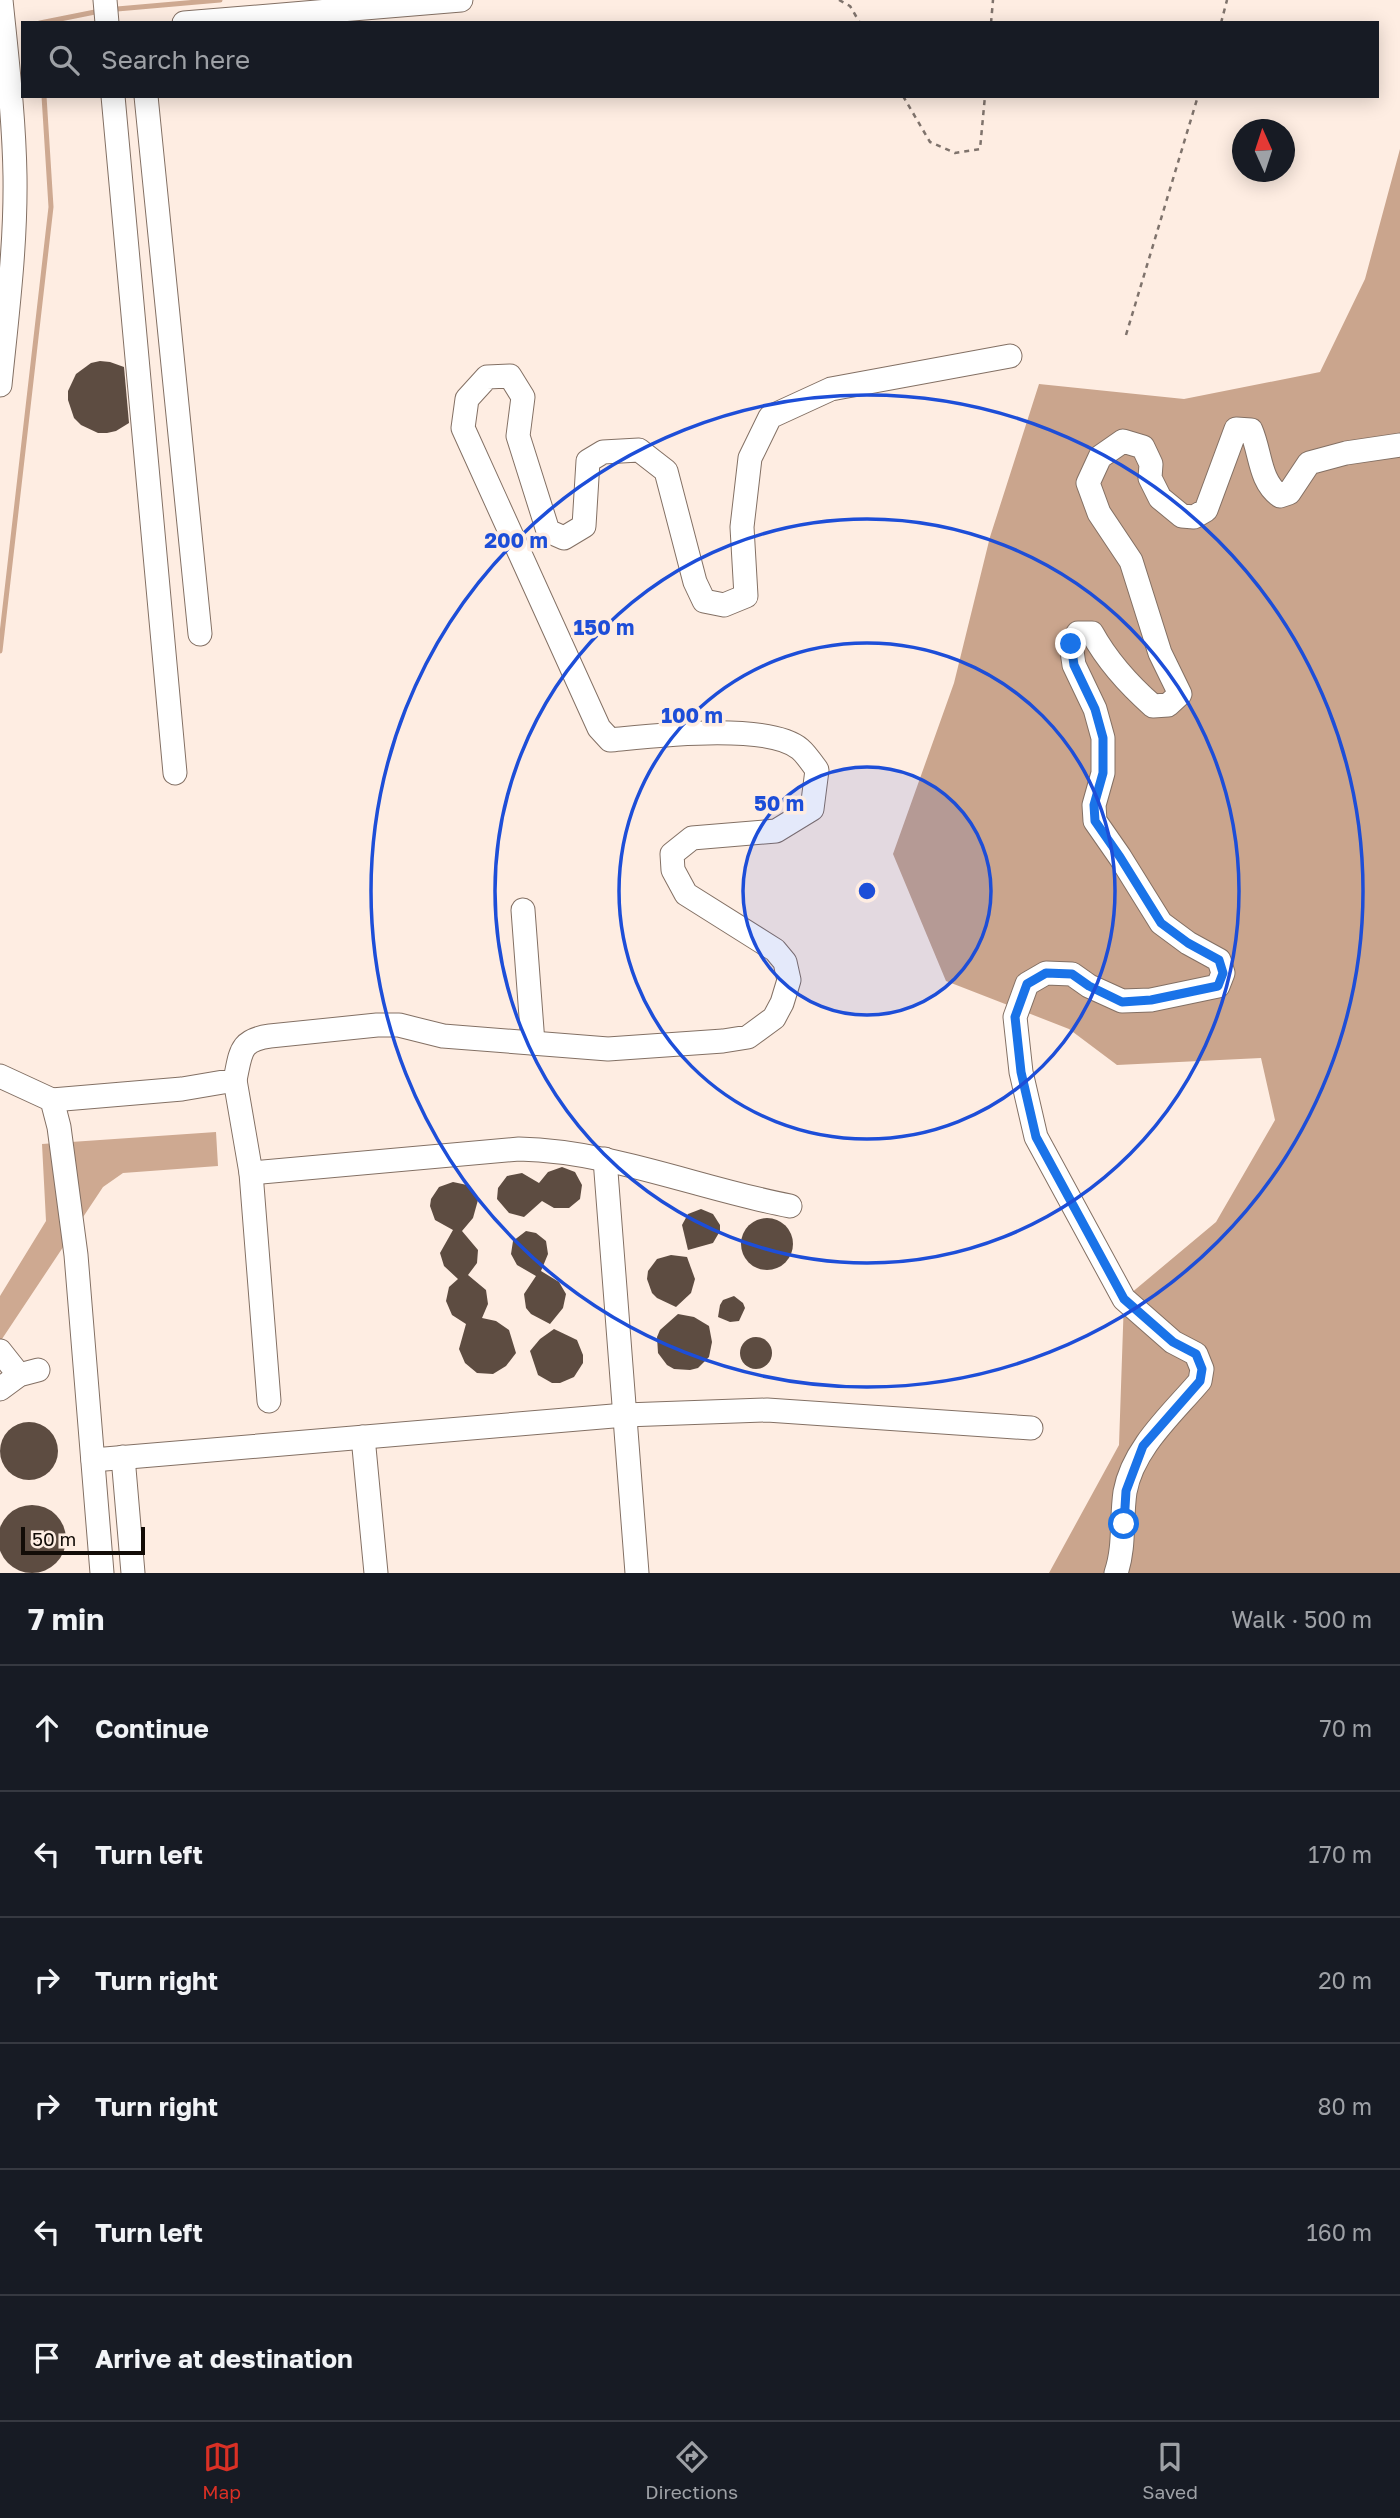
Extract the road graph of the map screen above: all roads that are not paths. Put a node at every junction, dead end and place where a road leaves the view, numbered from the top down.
1 (1, 0) edge
2 (105, 0) edge
3 (461, 0) edge
4 (107, 21) edge
5 (208, 21) edge
6 (113, 98) edge
7 (146, 98) edge
8 (8, 182) edge
9 (1010, 356) dead end
10 (0, 385) edge
11 (1400, 445) edge
12 (200, 634) dead end
13 (175, 773) dead end
14 (523, 910) dead end
15 (533, 1043) junction
16 (0, 1076) edge
17 (235, 1080) junction
18 (52, 1100) junction
19 (605, 1159) junction
20 (251, 1173) junction
21 (790, 1206) dead end
22 (0, 1351) edge
23 (0, 1389) edge
24 (269, 1401) dead end
25 (625, 1415) junction
26 (1031, 1428) dead end
27 (363, 1437) junction
28 (123, 1457) junction
29 (93, 1460) junction
30 (102, 1573) edge
31 (133, 1573) edge
32 (376, 1573) edge
33 (637, 1573) edge
34 (1116, 1573) edge

1 - 8 street
2 - 4 street
3 - 5 street
6 - 13 street
7 - 12 street
8 - 10 street
9 - 15 street
11 - 34 street
14 - 15 street
15 - 17 street
16 - 18 street
17 - 18 street
17 - 20 street
18 - 29 street
19 - 20 street
19 - 21 street
19 - 25 street
20 - 24 street
22 - 23 street
25 - 26 street
25 - 27 street
25 - 33 street
27 - 28 street
27 - 32 street
28 - 29 street
28 - 31 street
29 - 30 street

